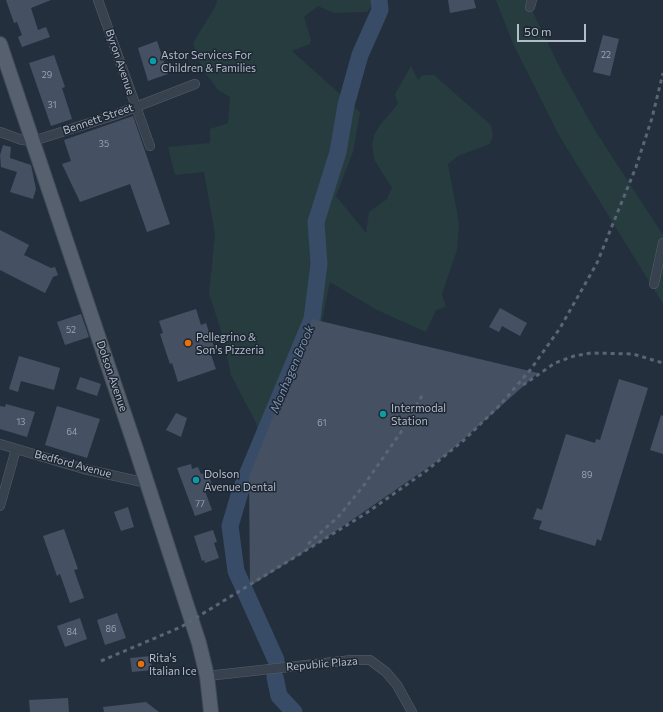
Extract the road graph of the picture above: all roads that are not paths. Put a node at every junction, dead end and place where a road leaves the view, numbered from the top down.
1 (98, 0) edge
2 (0, 44) edge
3 (195, 84) dead end
4 (135, 107) junction
5 (0, 132) edge
6 (33, 141) junction
7 (150, 146) dead end
8 (663, 243) edge
9 (654, 284) dead end
10 (0, 444) edge
11 (16, 449) junction
12 (147, 483) junction
13 (0, 506) edge
14 (207, 676) junction
15 (211, 712) edge
16 (412, 712) edge

1 - 4 street, Byron Avenue
2 - 6 main road, Dolson Avenue
3 - 4 street, Bennett Street
4 - 6 street, Bennett Street
4 - 7 street, Byron Avenue
5 - 6 street
6 - 12 main road, Dolson Avenue
8 - 9 street
10 - 11 street, Bedford Avenue
11 - 12 street, Bedford Avenue
11 - 13 street
12 - 14 main road, Dolson Avenue
14 - 15 main road, Dolson Avenue
14 - 16 street, Republic Plaza

